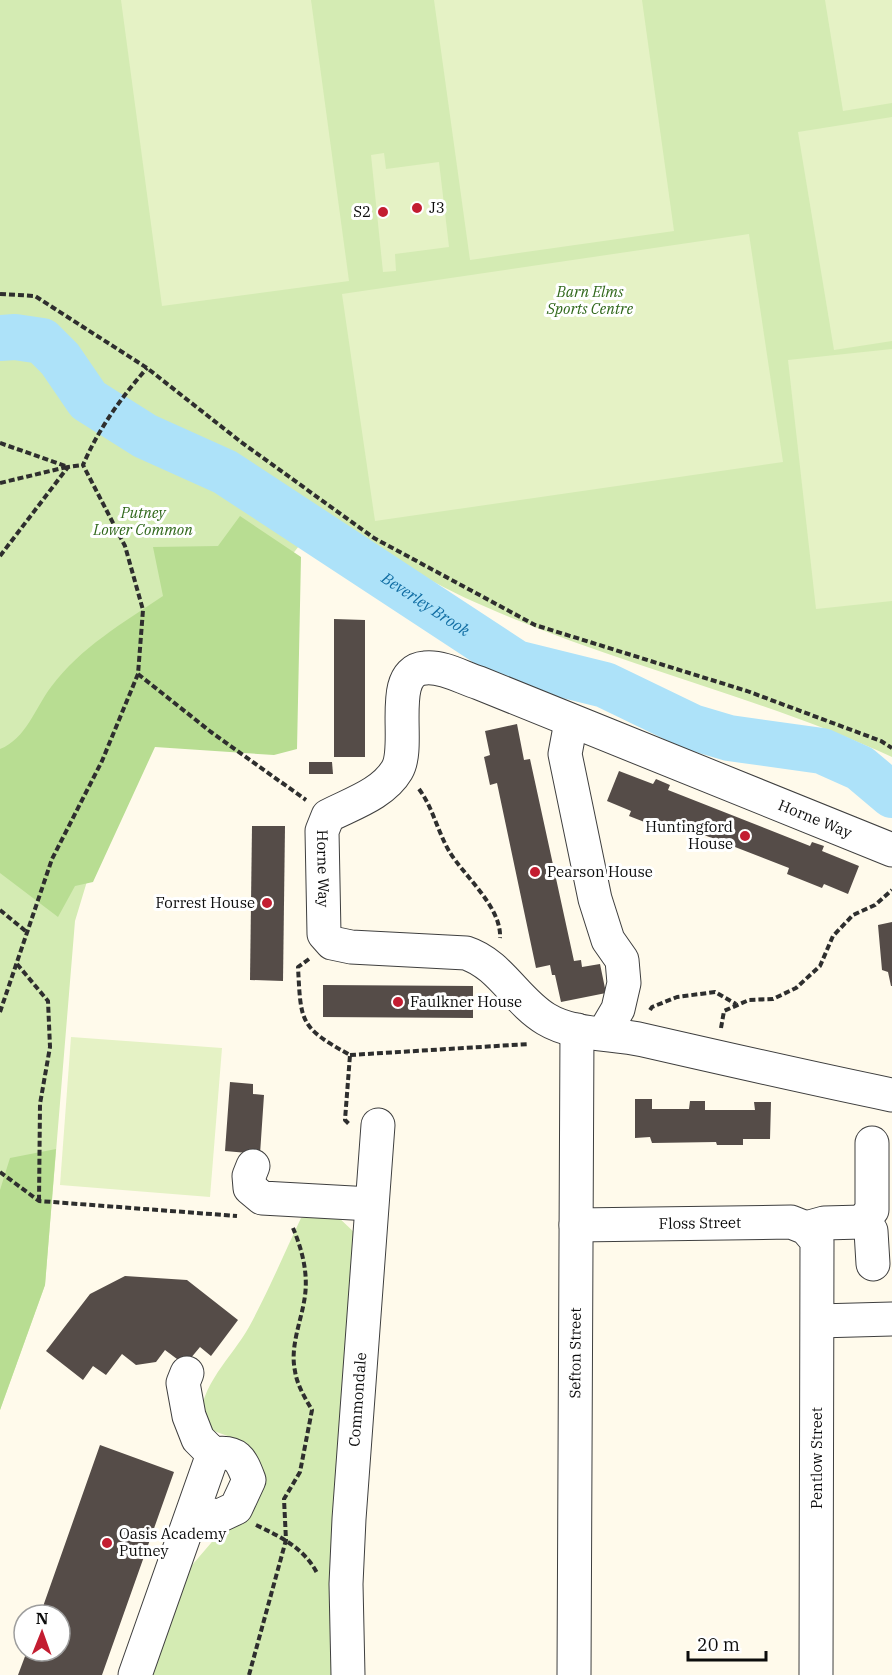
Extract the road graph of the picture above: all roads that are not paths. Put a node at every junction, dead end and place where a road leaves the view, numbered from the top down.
1 (571, 722) junction
2 (892, 850) edge
3 (586, 1035) junction
4 (892, 1095) edge
5 (377, 1137) road end
6 (872, 1143) dead end
7 (253, 1166) dead end
8 (370, 1204) junction
9 (862, 1222) junction
10 (576, 1225) junction
11 (811, 1234) junction
12 (873, 1264) dead end
13 (892, 1319) edge
14 (818, 1321) junction
15 (187, 1373) dead end
16 (135, 1675) edge
17 (348, 1675) edge
18 (574, 1675) edge
19 (816, 1675) edge

1 - 2 street, Horne Way
1 - 3 street
1 - 3 street, Horne Way
3 - 4 street
3 - 10 street, Sefton Street
5 - 8 street, Commondale
6 - 9 street
7 - 8 street
8 - 17 street, Commondale
9 - 11 street
9 - 12 street
10 - 11 street, Floss Street
10 - 18 street, Sefton Street
11 - 14 street, Pentlow Street
13 - 14 street
14 - 19 street, Pentlow Street
15 - 16 street

